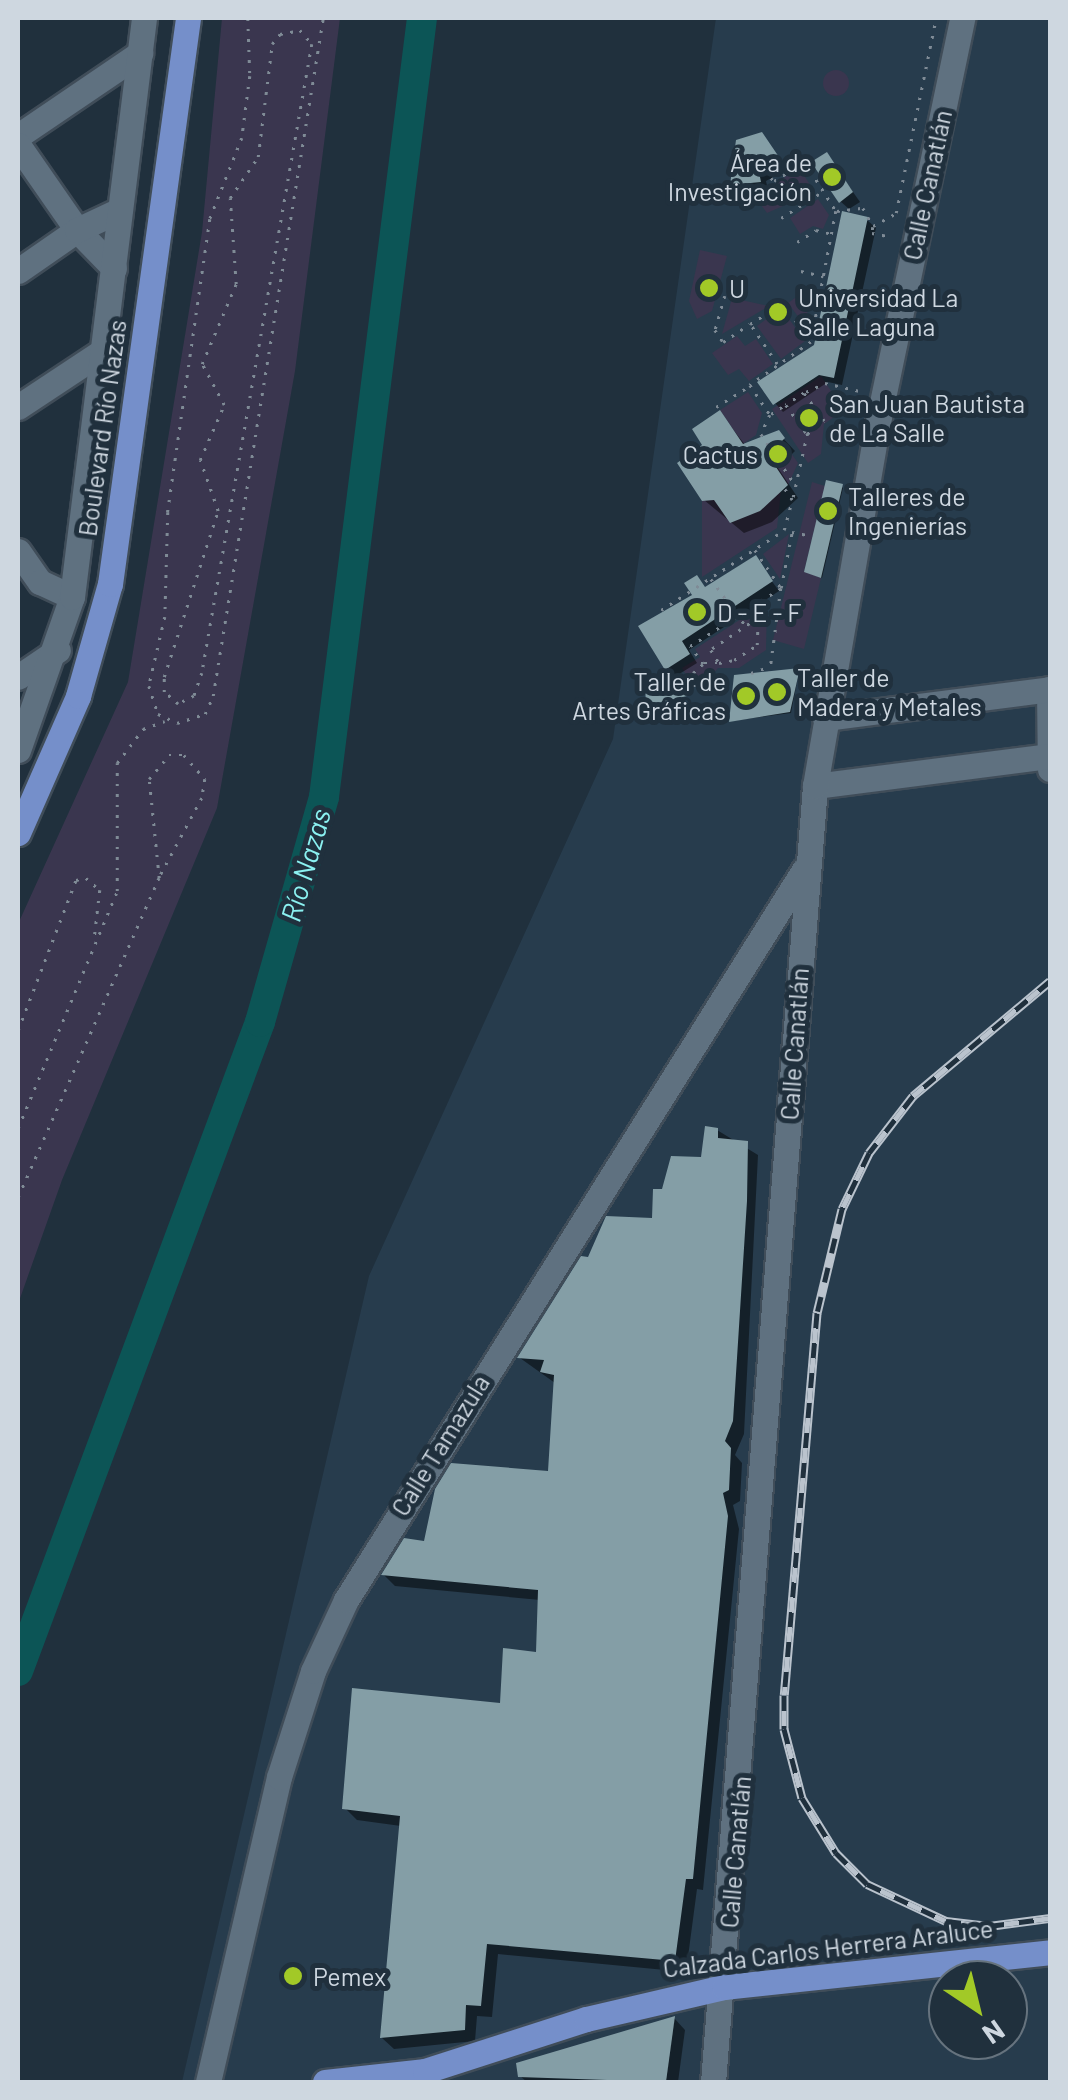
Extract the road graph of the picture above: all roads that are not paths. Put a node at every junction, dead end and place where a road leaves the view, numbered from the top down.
1 (144, 18) edge
2 (188, 18) edge
3 (962, 18) edge
4 (140, 53) junction
5 (18, 136) edge
6 (18, 146) edge
7 (120, 210) junction
8 (77, 230) junction
9 (114, 268) junction
10 (18, 271) edge
11 (101, 352) junction
12 (18, 407) edge
13 (18, 550) edge
14 (72, 597) junction
15 (58, 650) junction
16 (18, 677) edge
17 (1050, 689) edge
18 (825, 718) junction
19 (18, 750) edge
20 (1050, 756) edge
21 (1050, 769) edge
22 (815, 786) junction
23 (18, 832) edge
24 (806, 866) junction
25 (1050, 1952) edge
26 (724, 1987) junction
27 (208, 2082) edge
28 (325, 2082) edge
29 (713, 2082) edge

1 - 4 street, Boulevard Río Nazas
2 - 23 main road, Boulevard Río Nazas
3 - 18 street, Calle Canatlán
4 - 5 street
4 - 7 street, Boulevard Río Nazas
6 - 8 street
7 - 8 street
7 - 9 street, Boulevard Río Nazas
8 - 9 street
8 - 10 street
9 - 11 street, Boulevard Río Nazas
11 - 12 street
11 - 14 street, Boulevard Río Nazas
13 - 14 street
14 - 15 street, Boulevard Río Nazas
15 - 16 street
15 - 19 street, Boulevard Río Nazas
17 - 18 street
17 - 20 street
18 - 22 street, Calle Canatlán
20 - 21 street
20 - 22 street
22 - 24 street, Calle Canatlán
24 - 26 street, Calle Canatlán
24 - 27 street, Calle Tamazula
25 - 26 main road, Calzada Carlos Herrera Araluce
26 - 28 main road, Calzada Carlos Herrera Araluce
26 - 29 street, Calle Canatlán

